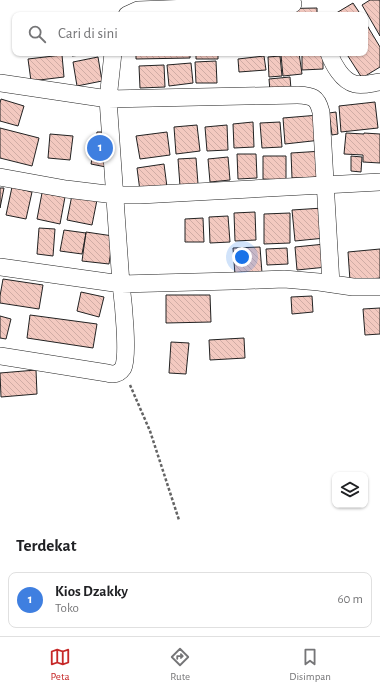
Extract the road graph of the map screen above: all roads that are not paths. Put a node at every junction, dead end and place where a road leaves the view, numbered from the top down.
1 (294, 4) dead end
2 (134, 12) edge
3 (113, 56) edge
4 (330, 56) edge
5 (380, 82) edge
6 (0, 83) edge
7 (108, 99) junction
8 (0, 177) edge
9 (380, 182) edge
10 (325, 185) junction
11 (115, 195) junction
12 (0, 268) edge
13 (121, 284) junction
14 (331, 284) junction
15 (380, 287) edge
16 (0, 356) edge

1 - 2 street
3 - 7 street
4 - 5 street
6 - 7 street
7 - 10 street
7 - 11 street
8 - 11 street
9 - 10 street
10 - 11 street
10 - 14 street
11 - 13 street
12 - 13 street
13 - 14 street
13 - 16 street
14 - 15 street

